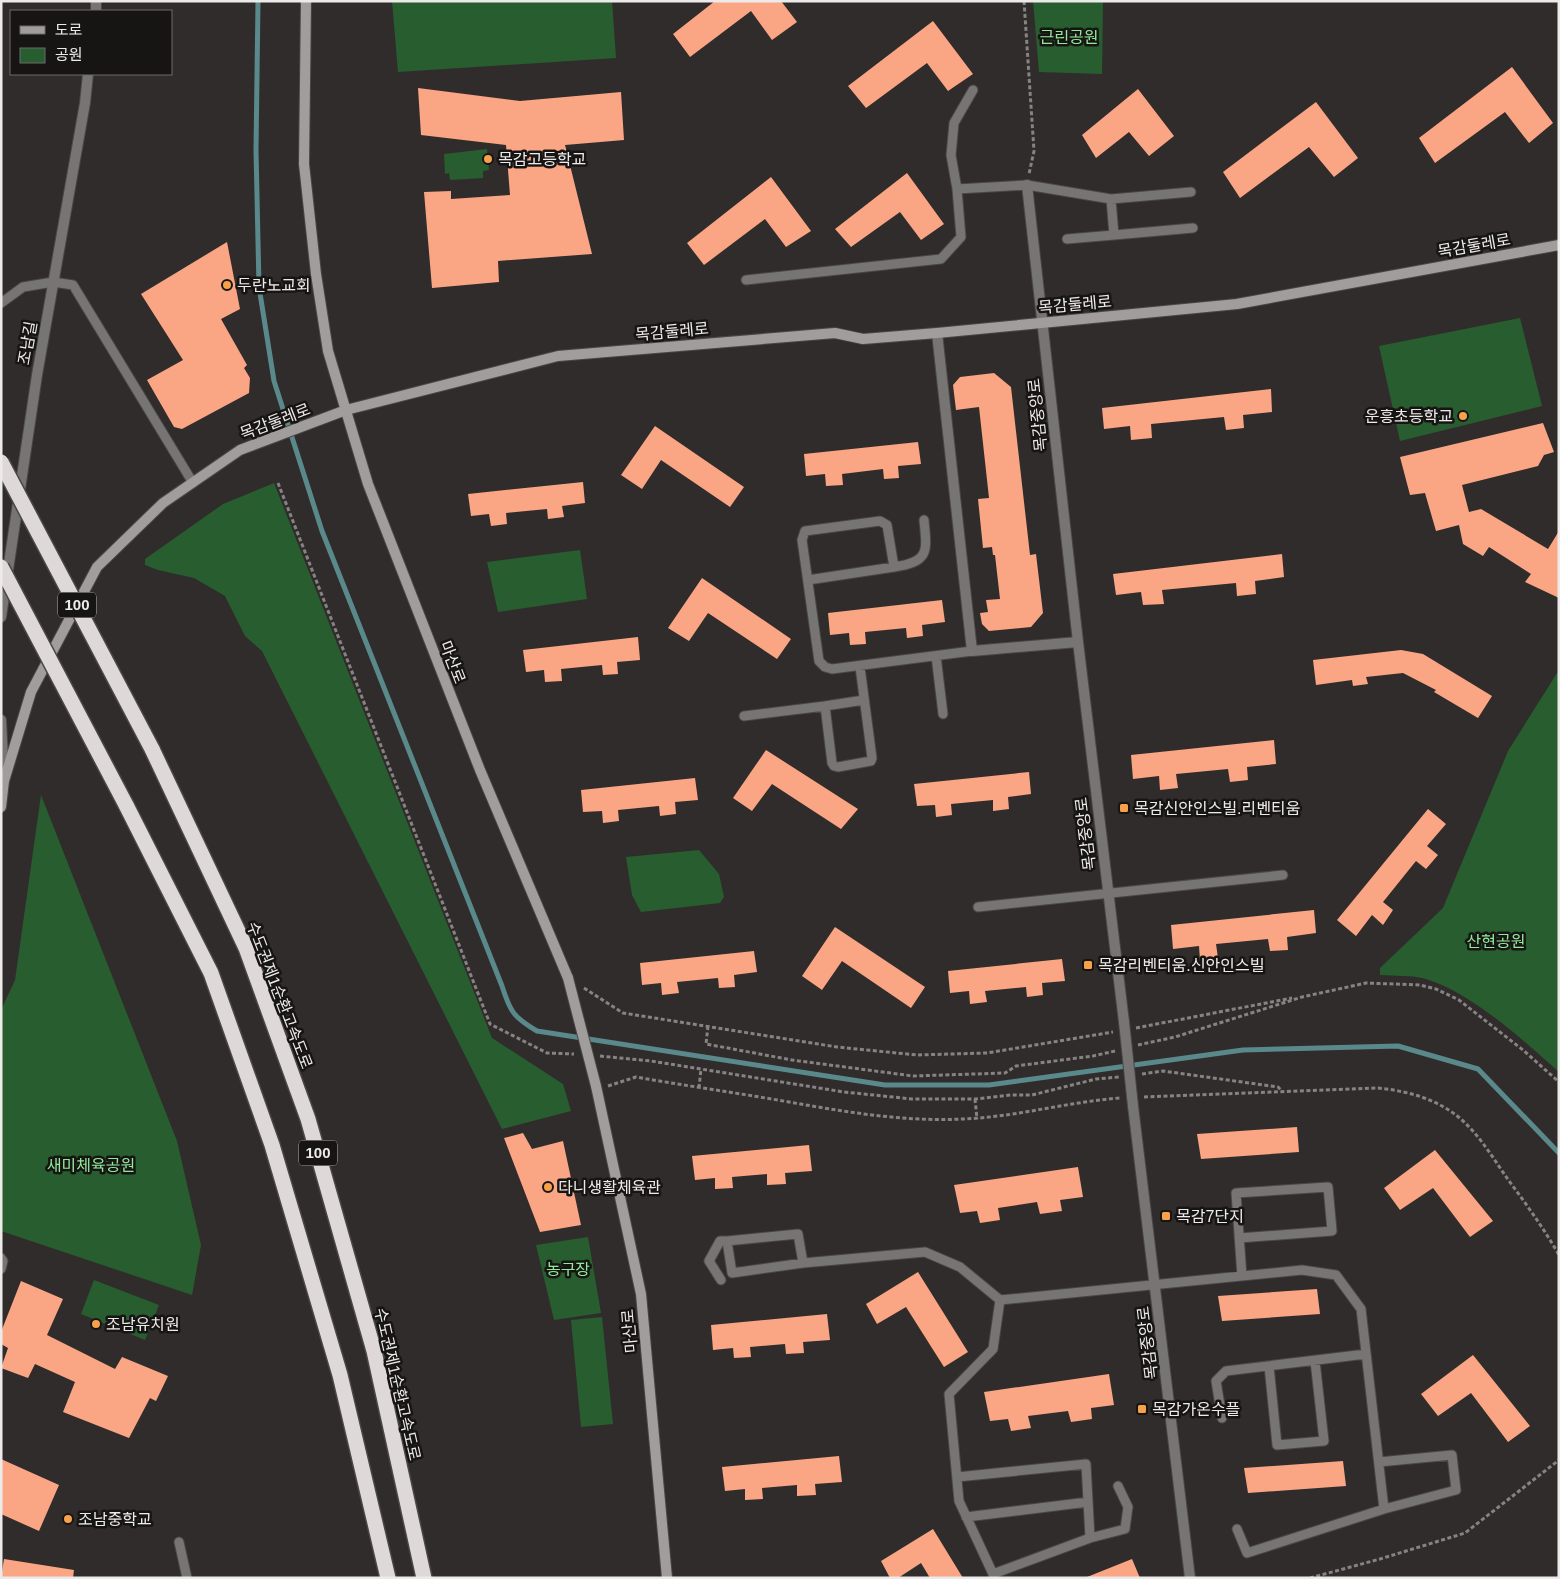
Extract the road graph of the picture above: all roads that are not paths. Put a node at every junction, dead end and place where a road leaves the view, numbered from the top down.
1 (306, 1) edge
2 (88, 75) edge
3 (973, 90) dead end
4 (1027, 185) junction
5 (957, 189) junction
6 (1191, 192) dead end
7 (1112, 199) junction
8 (1193, 228) dead end
9 (1114, 235) junction
10 (1067, 239) dead end
11 (1559, 245) edge
12 (746, 280) dead end
13 (53, 282) junction
14 (1, 303) edge
15 (1042, 322) junction
16 (936, 333) junction
17 (346, 410) junction
18 (1, 462) edge
19 (193, 483) junction
20 (924, 520) dead end
21 (1, 567) edge
22 (894, 567) junction
23 (808, 580) junction
24 (1, 618) edge
25 (1078, 642) junction
26 (972, 651) junction
27 (936, 656) junction
28 (860, 667) junction
29 (864, 700) junction
30 (825, 706) junction
31 (944, 714) dead end
32 (744, 716) dead end
33 (1, 720) edge
34 (4, 781) junction
35 (1, 807) edge
36 (1283, 875) dead end
37 (1107, 894) junction
38 (978, 907) dead end
39 (1239, 1238) junction
40 (727, 1241) junction
41 (1, 1258) edge
42 (803, 1264) junction
43 (1, 1269) edge
44 (1242, 1276) junction
45 (721, 1280) dead end
46 (1154, 1284) junction
47 (1000, 1300) junction
48 (1366, 1354) junction
49 (1315, 1360) junction
50 (1269, 1366) junction
51 (1222, 1418) dead end
52 (1379, 1462) junction
53 (956, 1477) junction
54 (1118, 1486) dead end
55 (1088, 1502) junction
56 (1384, 1509) junction
57 (966, 1517) junction
58 (1237, 1529) dead end
59 (1090, 1538) junction
60 (179, 1542) dead end
61 (187, 1578) edge
62 (388, 1578) edge
63 (424, 1578) edge
64 (667, 1578) edge
65 (1190, 1578) edge

1 - 17 street, 마산로
2 - 13 street, 조남길
3 - 5 lane
4 - 5 lane
4 - 7 lane
4 - 15 street, 목감중앙로
5 - 12 lane
6 - 7 lane
7 - 9 lane
8 - 9 lane
9 - 10 lane
11 - 15 street, 목감둘레로
13 - 14 lane
13 - 19 lane
13 - 24 street, 조남길
15 - 16 street, 목감둘레로
15 - 25 street, 목감중앙로
16 - 17 street, 목감둘레로
16 - 26 street
17 - 19 street, 목감둘레로
17 - 64 street, 마산로, bridge
18 - 63 highway, 수도권제1순환고속도로 / 100, bridge
19 - 34 street, 목감둘레로
20 - 22 lane
21 - 62 highway, 100, bridge
22 - 23 lane
22 - 23 lane
23 - 28 lane
25 - 26 street
25 - 37 street, 목감중앙로
26 - 27 lane
27 - 28 lane
27 - 31 lane
28 - 29 lane
29 - 30 lane
29 - 30 lane
30 - 32 lane
33 - 34 street
34 - 35 street, 목감둘레로
36 - 37 lane
37 - 38 lane
37 - 46 street, 목감중앙로, bridge
39 - 39 lane
39 - 44 lane
40 - 42 lane
40 - 42 lane
40 - 45 lane
41 - 43 lane
42 - 47 lane
44 - 46 lane
44 - 48 lane
46 - 47 lane
46 - 65 street, 목감중앙로
47 - 53 lane
48 - 49 lane
48 - 52 lane
49 - 50 lane
49 - 50 lane
50 - 51 lane
52 - 56 lane
52 - 56 lane
53 - 55 lane
53 - 57 lane
54 - 59 lane
55 - 57 lane
55 - 59 lane
56 - 58 lane
57 - 59 lane
60 - 61 lane

